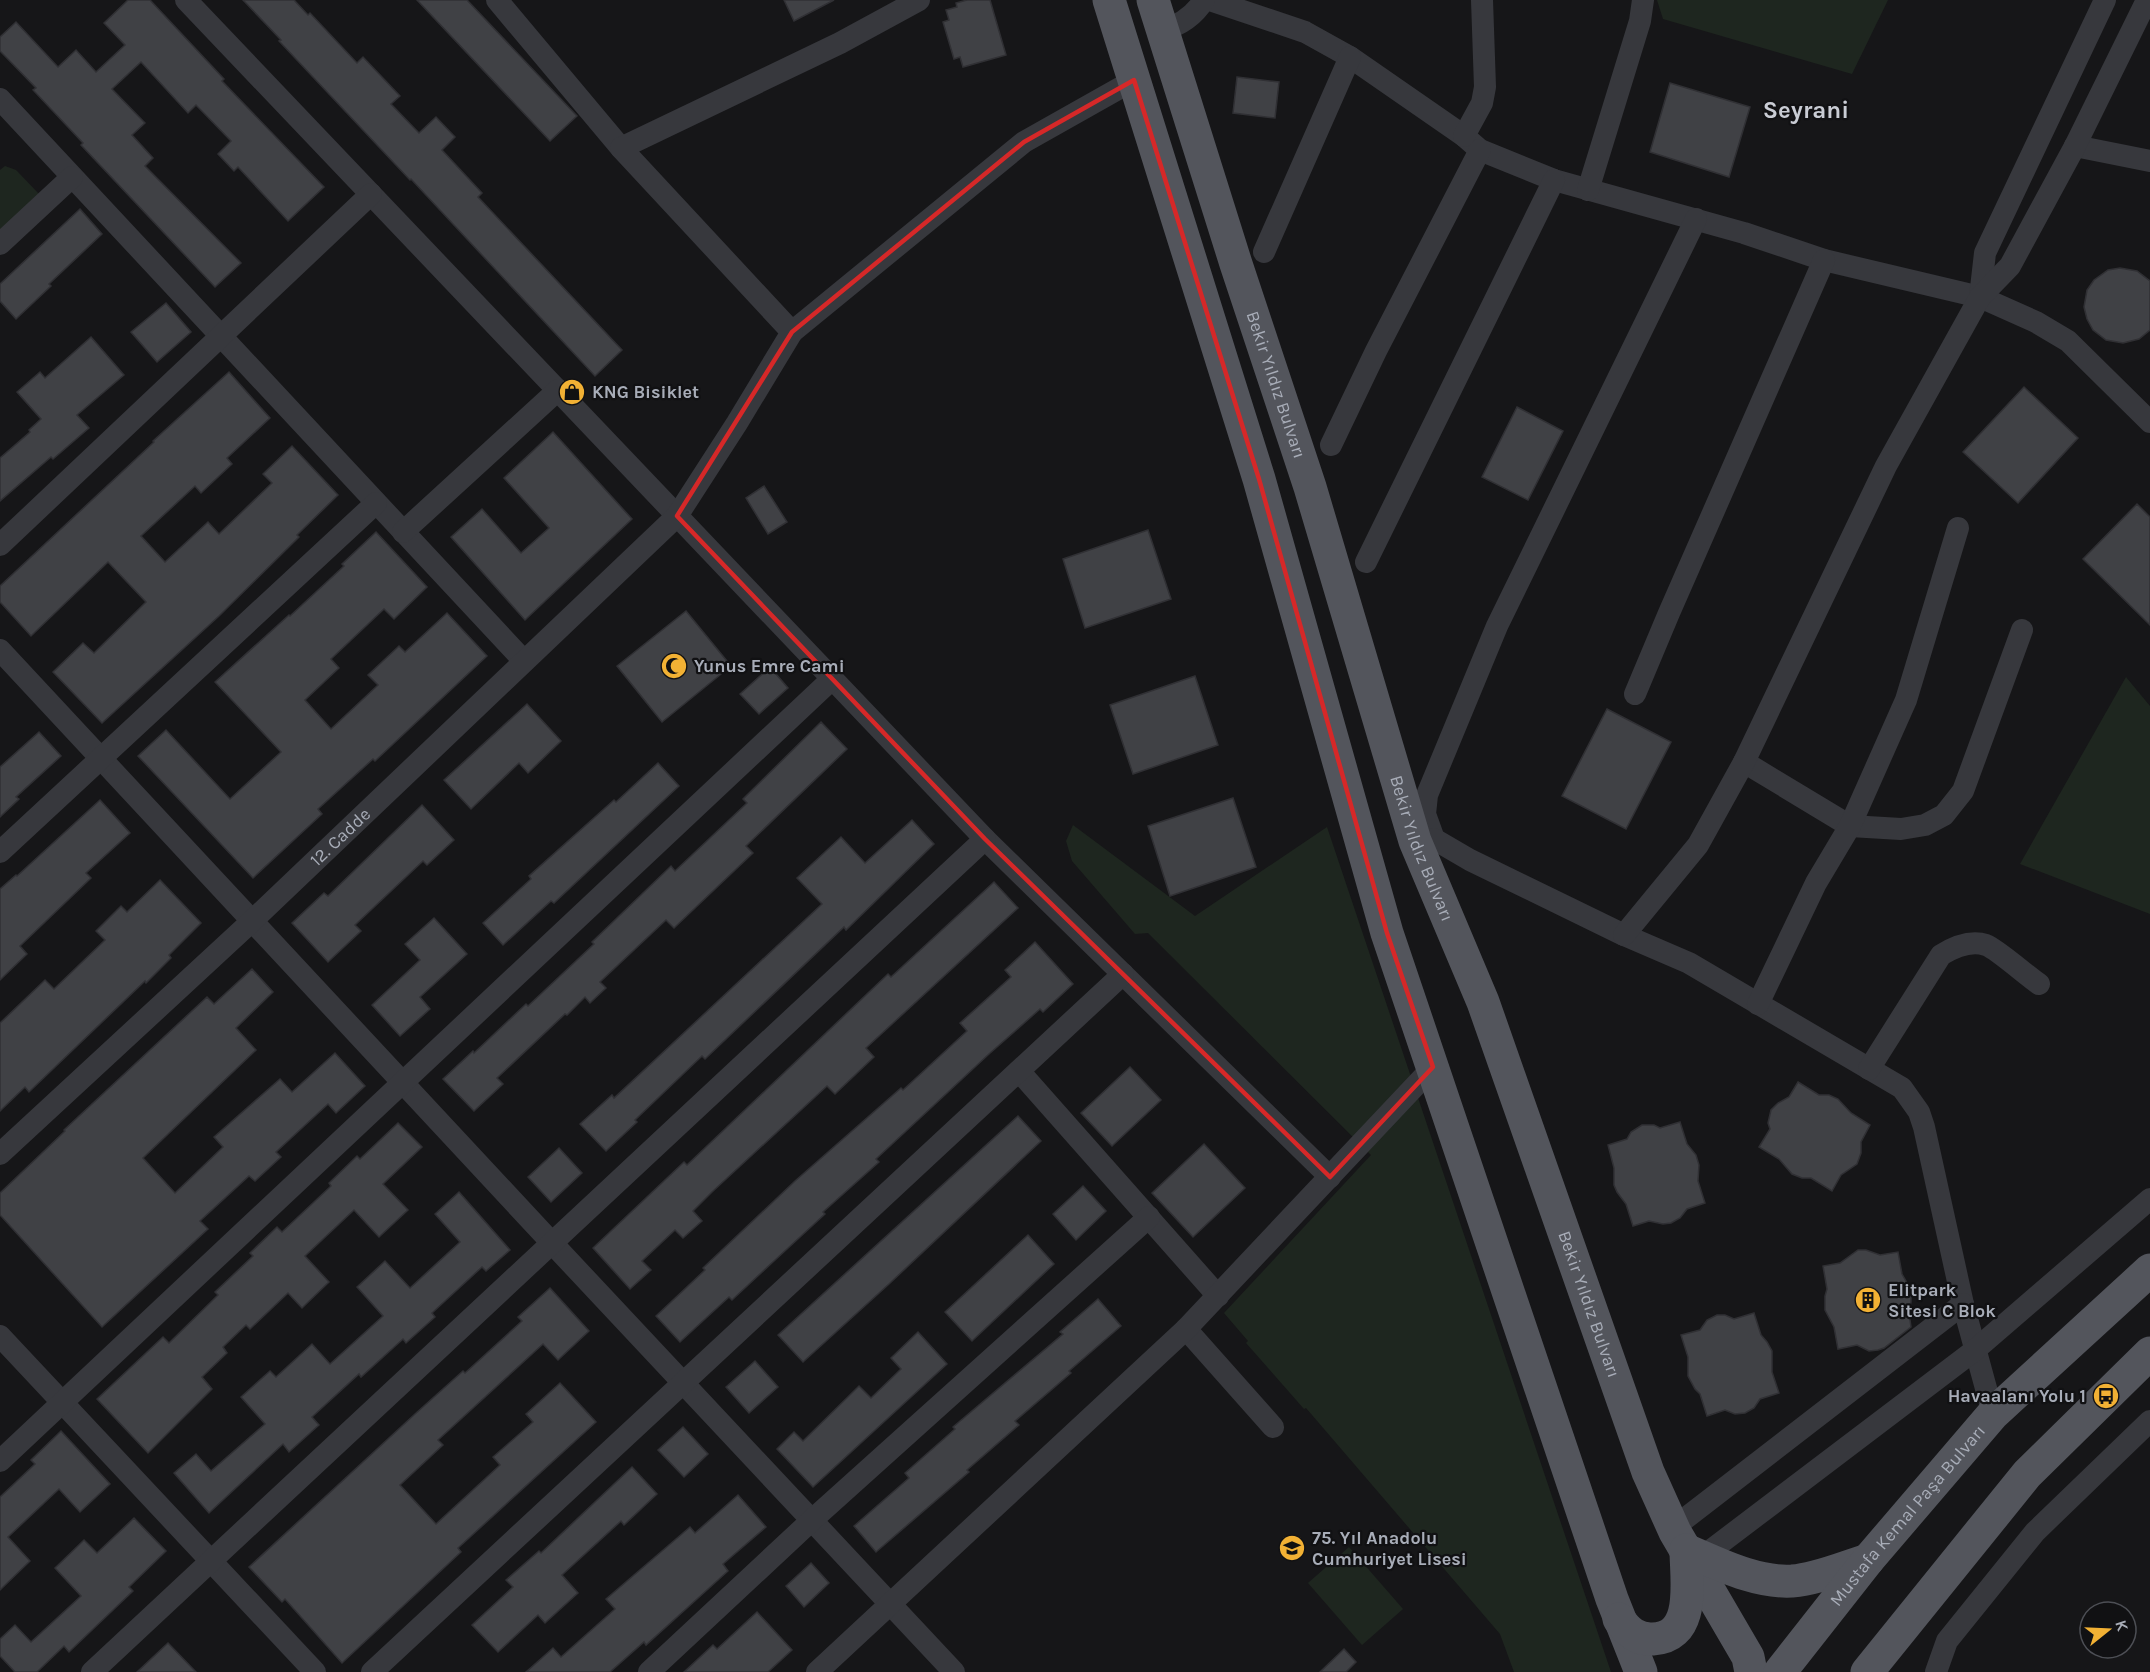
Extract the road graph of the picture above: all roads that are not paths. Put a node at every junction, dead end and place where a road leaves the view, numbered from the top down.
1 (186, 0) edge
2 (497, 0) edge
3 (919, 0) edge
4 (1109, 0) edge
5 (1204, 0) edge
6 (1210, 0) edge
7 (1482, 0) edge
8 (1642, 0) edge
9 (2105, 0) edge
10 (2147, 0) edge
11 (1158, 15) edge
12 (1350, 57) junction
13 (1134, 80) junction
14 (0, 99) edge
15 (1472, 143) junction
16 (2075, 146) junction
17 (621, 148) junction
18 (2150, 161) edge
19 (72, 177) junction
20 (1554, 180) junction
21 (1588, 190) junction
22 (370, 194) junction
23 (1696, 219) junction
24 (0, 244) edge
25 (1264, 252) dead end
26 (1824, 260) junction
27 (1980, 297) junction
28 (792, 332) junction
29 (221, 336) junction
30 (558, 390) junction
31 (2150, 422) edge
32 (1331, 445) dead end
33 (376, 503) junction
34 (677, 516) junction
35 (1958, 528) dead end
36 (404, 532) junction
37 (0, 545) edge
38 (1366, 562) dead end
39 (2022, 630) dead end
40 (0, 650) edge
41 (524, 661) junction
42 (832, 679) junction
43 (1635, 694) dead end
44 (101, 758) junction
45 (1744, 762) junction
46 (1850, 826) junction
47 (985, 839) junction
48 (1425, 840) junction
49 (0, 852) edge
50 (252, 921) junction
51 (1624, 935) junction
52 (1123, 975) junction
53 (2038, 984) dead end
54 (1758, 1004) junction
55 (1432, 1067) junction
56 (1869, 1068) junction
57 (1019, 1071) junction
58 (403, 1083) junction
59 (0, 1154) edge
60 (1330, 1177) junction
61 (2150, 1199) edge
62 (1149, 1217) junction
63 (552, 1243) junction
64 (2150, 1270) edge
65 (1218, 1296) junction
66 (1963, 1304) junction
67 (1186, 1329) junction
68 (0, 1336) edge
69 (1975, 1350) junction
70 (2150, 1353) edge
71 (683, 1383) junction
72 (62, 1403) junction
73 (1993, 1414) junction
74 (2150, 1421) edge
75 (1273, 1427) dead end
76 (0, 1461) edge
77 (812, 1520) junction
78 (1687, 1545) junction
79 (1868, 1560) junction
80 (211, 1561) junction
81 (891, 1604) junction
82 (1619, 1619) junction
83 (1911, 1619) junction
84 (92, 1672) edge
85 (315, 1672) edge
86 (372, 1672) edge
87 (649, 1672) edge
88 (817, 1672) edge
89 (954, 1672) edge
90 (1618, 1672) edge
91 (1641, 1672) edge
92 (1751, 1672) edge
93 (1780, 1672) edge
94 (1867, 1672) edge
95 (1897, 1672) edge
96 (1936, 1672) edge

1 - 22 street
2 - 17 street
3 - 17 street
4 - 13 main road
5 - 11 street
6 - 12 street
7 - 15 street
8 - 21 street
9 - 27 street
10 - 16 street
11 - 48 main road, Bekir Yıldız Bulvarı
12 - 15 street
12 - 25 street
13 - 28 street, 12. Cadde
13 - 55 main road
14 - 19 street
15 - 20 street
15 - 32 street
16 - 18 street
16 - 27 street
17 - 28 street
19 - 24 street
19 - 29 street
20 - 21 street
20 - 38 street
21 - 23 street
22 - 29 street
22 - 30 street
23 - 26 street
23 - 48 street
26 - 27 street
26 - 43 street
27 - 31 street
27 - 45 street
28 - 34 street, 12. Cadde
29 - 33 street
29 - 37 street
30 - 34 street
30 - 36 street
33 - 36 street
33 - 44 street
34 - 41 street, 12. Cadde
34 - 42 street
35 - 46 street
36 - 41 street
39 - 46 street
40 - 44 street
41 - 50 street, 12. Cadde
42 - 47 street
42 - 58 street
44 - 49 street
44 - 50 street
45 - 46 street
45 - 51 street
46 - 54 street
47 - 52 street
47 - 63 street
48 - 51 street
48 - 78 main road, Bekir Yıldız Bulvarı
50 - 58 street
50 - 59 street, 12. Cadde
51 - 54 street
52 - 57 street
52 - 60 street
53 - 56 street
54 - 56 street
55 - 60 street
55 - 82 main road
56 - 66 street
57 - 62 street
57 - 71 street
58 - 63 street
58 - 72 street
60 - 65 street
61 - 69 street
62 - 65 street
62 - 77 street
63 - 71 street
63 - 80 street
64 - 73 main road, Mustafa Kemal Paşa Bulvarı
65 - 67 street
66 - 69 street
66 - 78 street
67 - 75 street
67 - 81 street
68 - 72 street
69 - 73 street
69 - 78 street
70 - 83 main road
71 - 77 street
71 - 86 street
72 - 76 street
72 - 80 street
73 - 79 main road, Mustafa Kemal Paşa Bulvarı
74 - 96 street
77 - 81 street
77 - 87 street
78 - 79 main road
78 - 82 main road
78 - 92 main road, Bekir Yıldız Bulvarı
79 - 93 main road, Mustafa Kemal Paşa Bulvarı
80 - 84 street
80 - 85 street
81 - 88 street
81 - 89 street
82 - 90 main road
82 - 91 main road
83 - 94 main road
83 - 95 main road

